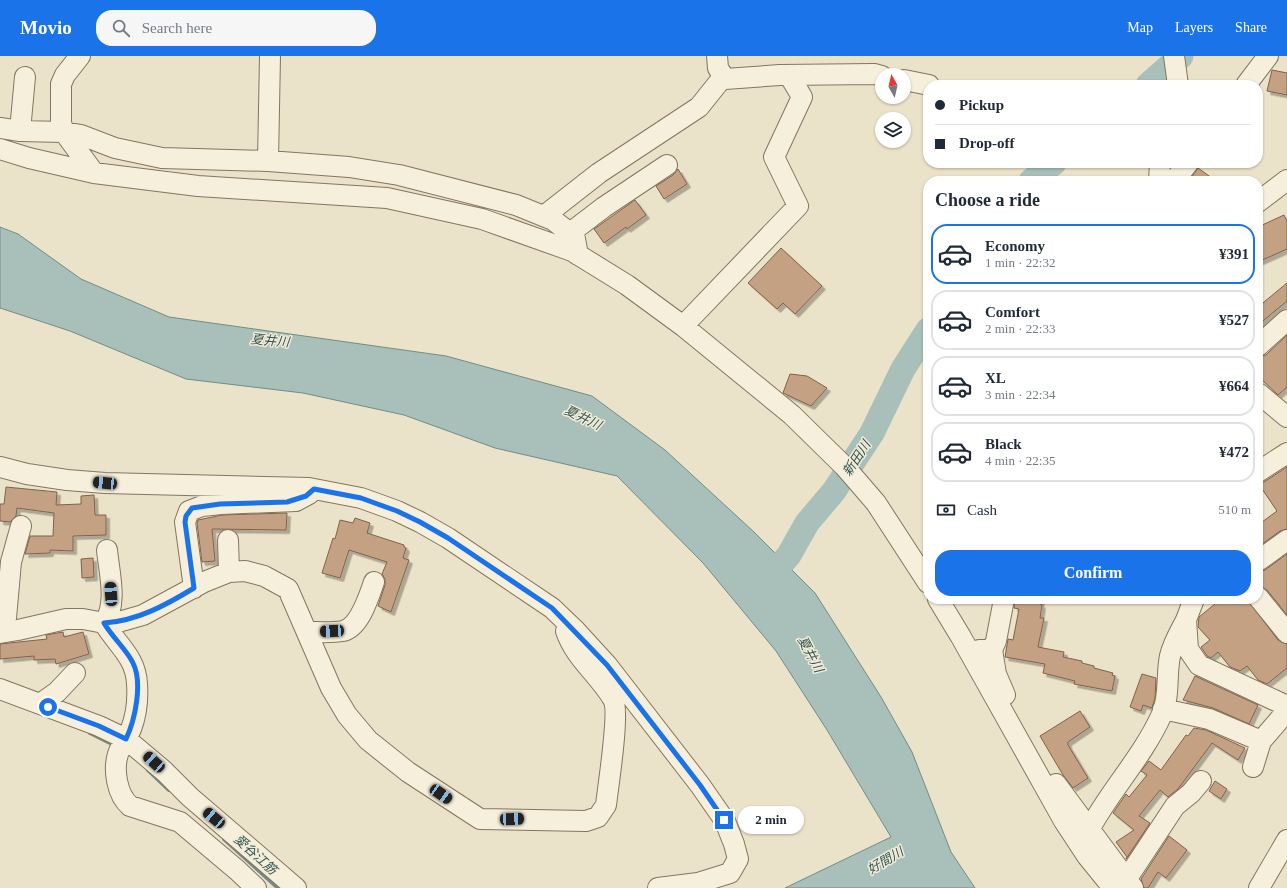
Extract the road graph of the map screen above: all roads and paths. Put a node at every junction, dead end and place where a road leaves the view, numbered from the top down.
1 (80, 56) edge
2 (270, 56) edge
3 (717, 56) edge
4 (1174, 56) edge
5 (1268, 56) edge
6 (875, 74) edge
7 (789, 75) junction
8 (25, 77) dead end
9 (723, 77) junction
10 (1177, 80) edge
11 (1250, 80) edge
12 (911, 81) edge
13 (923, 84) edge
14 (0, 128) edge
15 (20, 131) junction
16 (64, 132) junction
17 (0, 149) edge
18 (268, 161) junction
19 (667, 165) dead end
20 (1184, 168) edge
21 (94, 173) junction
22 (1178, 176) edge
23 (1287, 180) edge
24 (1263, 198) edge
25 (544, 216) junction
26 (570, 233) junction
27 (578, 255) junction
28 (1287, 320) edge
29 (683, 326) junction
30 (1263, 342) edge
31 (1263, 402) edge
32 (1287, 417) edge
33 (1287, 453) edge
34 (0, 466) edge
35 (1263, 469) edge
36 (314, 489) junction
37 (21, 526) dead end
38 (228, 540) dead end
39 (1287, 540) edge
40 (107, 550) dead end
41 (1263, 557) edge
42 (229, 572) junction
43 (923, 575) edge
44 (374, 582) dead end
45 (194, 588) junction
46 (1263, 603) edge
47 (941, 604) edge
48 (1003, 604) edge
49 (1194, 607) edge
50 (563, 619) junction
51 (104, 623) junction
52 (0, 625) edge
53 (308, 632) junction
54 (0, 633) edge
55 (1287, 634) edge
56 (961, 637) junction
57 (992, 650) junction
58 (75, 673) dead end
59 (0, 689) edge
60 (40, 704) junction
61 (1163, 709) junction
62 (1285, 715) edge
63 (1261, 741) junction
64 (122, 746) junction
65 (1253, 767) dead end
66 (1201, 781) dead end
67 (1089, 830) junction
68 (1287, 840) edge
69 (1125, 886) edge
70 (256, 888) edge
71 (296, 888) edge
72 (658, 888) edge
73 (1259, 888) edge

1 - 16 street
2 - 18 street
3 - 9 street
4 - 10 street
5 - 11 street
6 - 7 street
7 - 9 street
7 - 29 street
8 - 15 street
9 - 25 street
12 - 13 street
14 - 15 street
15 - 16 street
16 - 18 street
16 - 21 street
17 - 21 street
18 - 25 street
19 - 26 street
20 - 22 street
21 - 27 street
23 - 24 street
25 - 26 street
26 - 27 street
27 - 29 street
28 - 30 street
29 - 43 street
31 - 32 street
33 - 35 street
34 - 36 street
36 - 45 street
36 - 50 street
37 - 52 street
38 - 42 street
39 - 41 street
40 - 51 street
42 - 45 street
42 - 53 street
44 - 53 street
45 - 51 street
46 - 55 street
47 - 56 street
48 - 57 street
49 - 61 street
49 - 62 street
50 - 53 street
50 - 72 street
51 - 54 street
51 - 64 street
56 - 57 street
56 - 69 street
57 - 67 street
58 - 60 street
59 - 60 street
60 - 64 street
61 - 63 street
61 - 67 street
62 - 63 street
63 - 65 street
64 - 70 street
64 - 71 street
66 - 69 street
67 - 69 street
68 - 73 street

